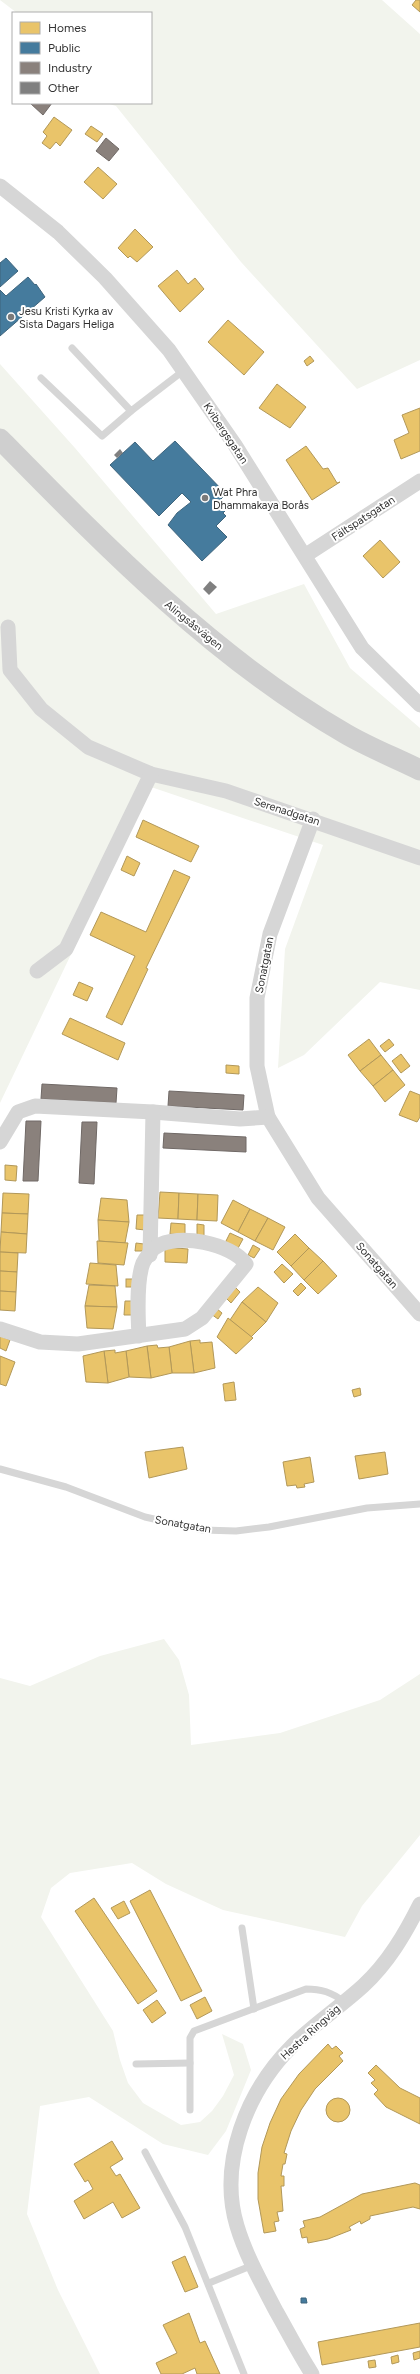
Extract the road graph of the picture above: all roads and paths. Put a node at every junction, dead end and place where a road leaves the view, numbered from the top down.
1 (0, 186) edge
2 (72, 348) dead end
3 (183, 371) junction
4 (42, 378) dead end
5 (131, 411) junction
6 (0, 439) edge
7 (420, 481) edge
8 (306, 556) junction
9 (8, 627) dead end
10 (420, 705) edge
11 (420, 770) edge
12 (151, 774) junction
13 (312, 819) junction
14 (420, 858) edge
15 (37, 971) dead end
16 (153, 1112) junction
17 (268, 1117) junction
18 (0, 1142) edge
19 (150, 1255) junction
20 (420, 1314) edge
21 (0, 1329) edge
22 (139, 1336) junction
23 (0, 1469) edge
24 (420, 1504) edge
25 (420, 1904) edge
26 (242, 1928) dead end
27 (344, 2002) junction
28 (254, 2009) junction
29 (190, 2063) junction
30 (136, 2064) dead end
31 (190, 2110) dead end
32 (145, 2152) dead end
33 (253, 2266) junction
34 (209, 2283) junction
35 (244, 2374) edge
36 (312, 2374) edge

1 - 3 street, Kvibergsgatan
2 - 5 lane
3 - 5 lane
3 - 8 street, Kvibergsgatan
4 - 5 lane
6 - 11 main road, Alingsåsvägen
7 - 8 street, Fältspatsgatan
8 - 10 street, Kvibergsgatan
9 - 12 street, Serenadgatan
12 - 13 street, Serenadgatan
12 - 15 street
13 - 14 street, Serenadgatan
13 - 17 street, Sonatgatan
16 - 17 street
16 - 18 street
16 - 19 street
17 - 20 street, Sonatgatan
19 - 22 street
19 - 22 street
21 - 22 street
23 - 24 lane, Sonatgatan
25 - 27 street, Hestra Ringväg
26 - 28 lane
27 - 28 lane
27 - 33 street, Hestra Ringväg
28 - 29 lane
29 - 30 lane
29 - 31 lane
32 - 34 lane
33 - 34 lane
33 - 36 street, Hestra Ringväg
34 - 35 lane

